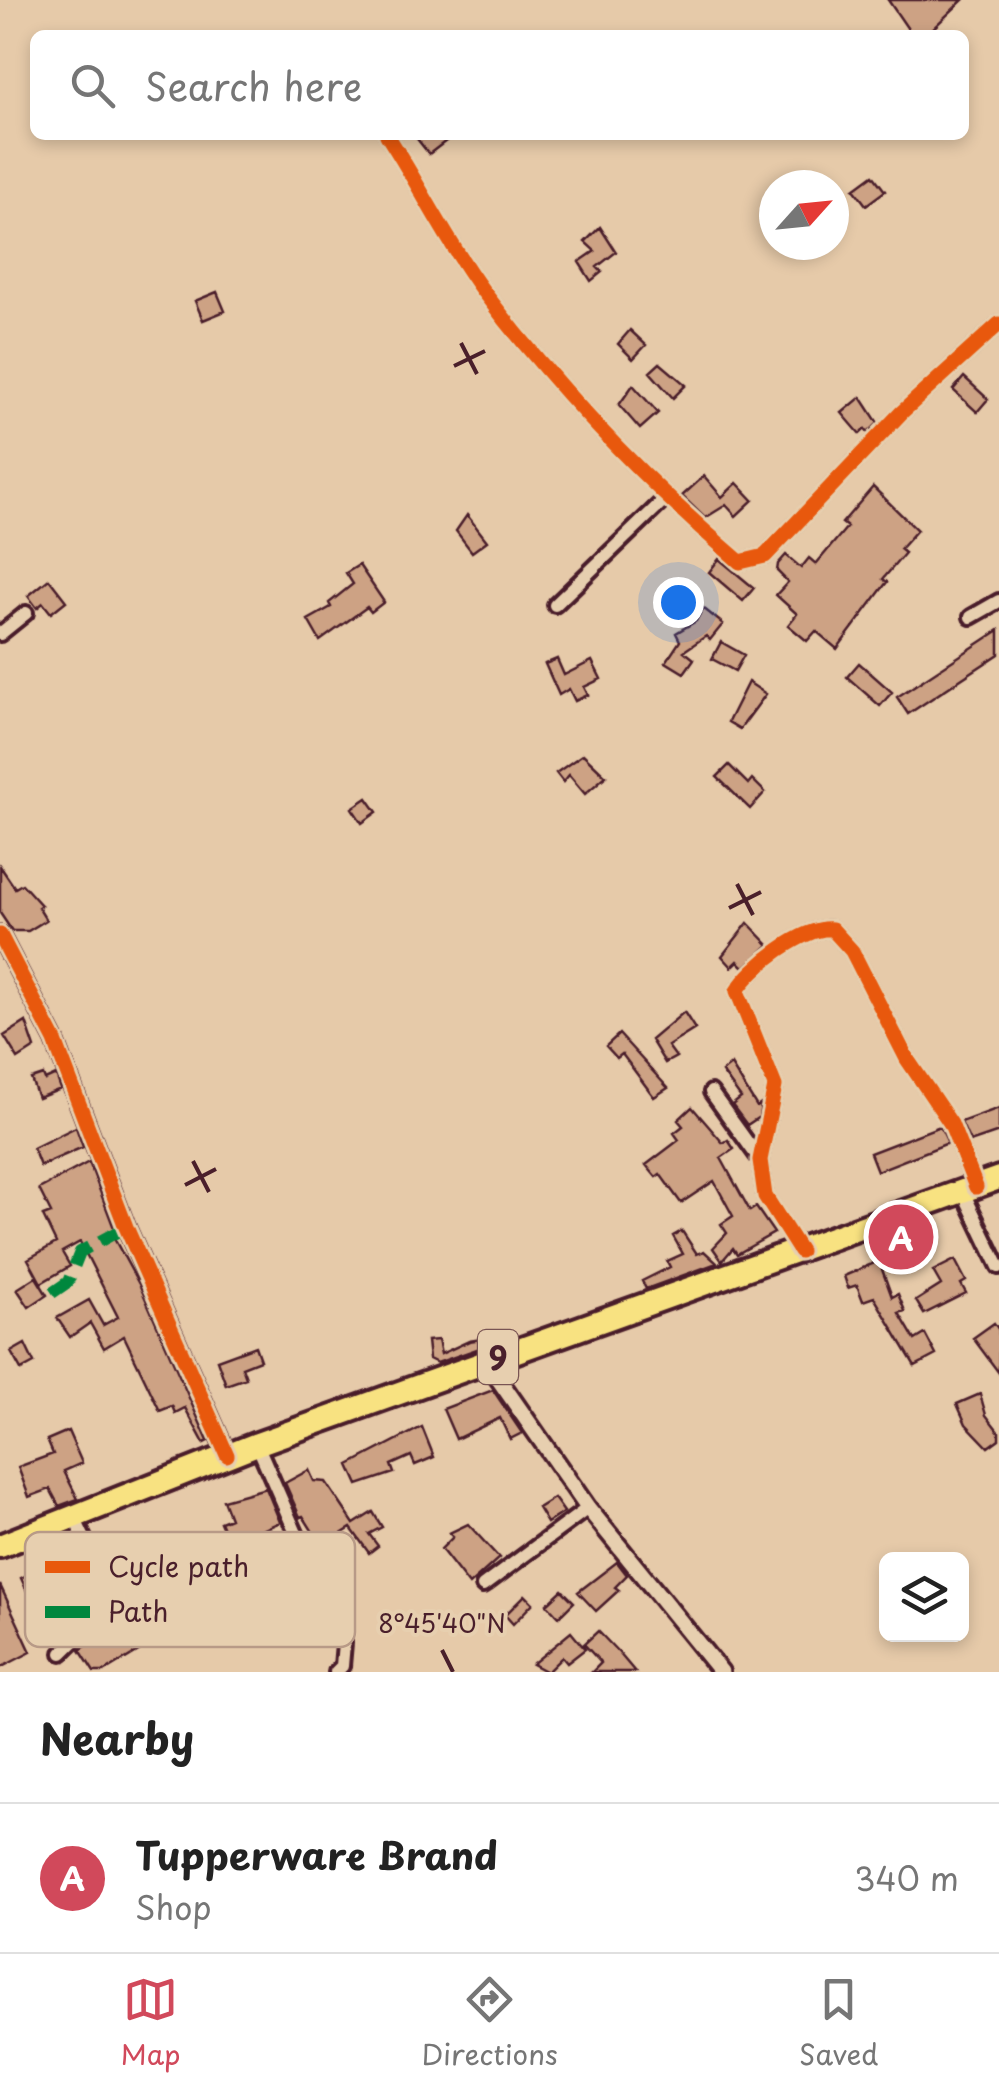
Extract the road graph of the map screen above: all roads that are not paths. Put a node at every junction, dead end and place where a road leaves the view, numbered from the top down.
1 (390, 140) edge
2 (999, 324) edge
3 (665, 499) junction
4 (999, 601) edge
5 (555, 606) dead end
6 (26, 613) dead end
7 (971, 617) dead end
8 (0, 634) edge
9 (0, 935) edge
10 (710, 1092) dead end
11 (760, 1160) junction
12 (999, 1178) edge
13 (969, 1189) junction
14 (800, 1251) junction
15 (999, 1268) edge
16 (486, 1361) junction
17 (257, 1444) junction
18 (227, 1456) junction
19 (588, 1508) junction
20 (73, 1515) junction
21 (33, 1532) edge
22 (81, 1532) edge
23 (295, 1532) edge
24 (25, 1535) edge
25 (0, 1546) edge
26 (483, 1586) dead end
27 (68, 1647) edge
28 (344, 1647) edge
29 (62, 1653) dead end
30 (336, 1672) edge
31 (722, 1672) edge

1 - 3 street
2 - 3 street
3 - 5 street
4 - 7 street
6 - 8 street
9 - 18 street
10 - 11 street
11 - 13 street
11 - 14 street
12 - 13 highway, 9
13 - 14 highway, 9
13 - 15 street
14 - 16 highway, 9
16 - 17 highway, 9
16 - 19 street
17 - 18 highway, 9
17 - 23 street
18 - 20 highway, 9
19 - 26 street
19 - 31 street
20 - 21 highway, 9
20 - 22 street
24 - 25 highway, 9
27 - 29 street
28 - 30 street

